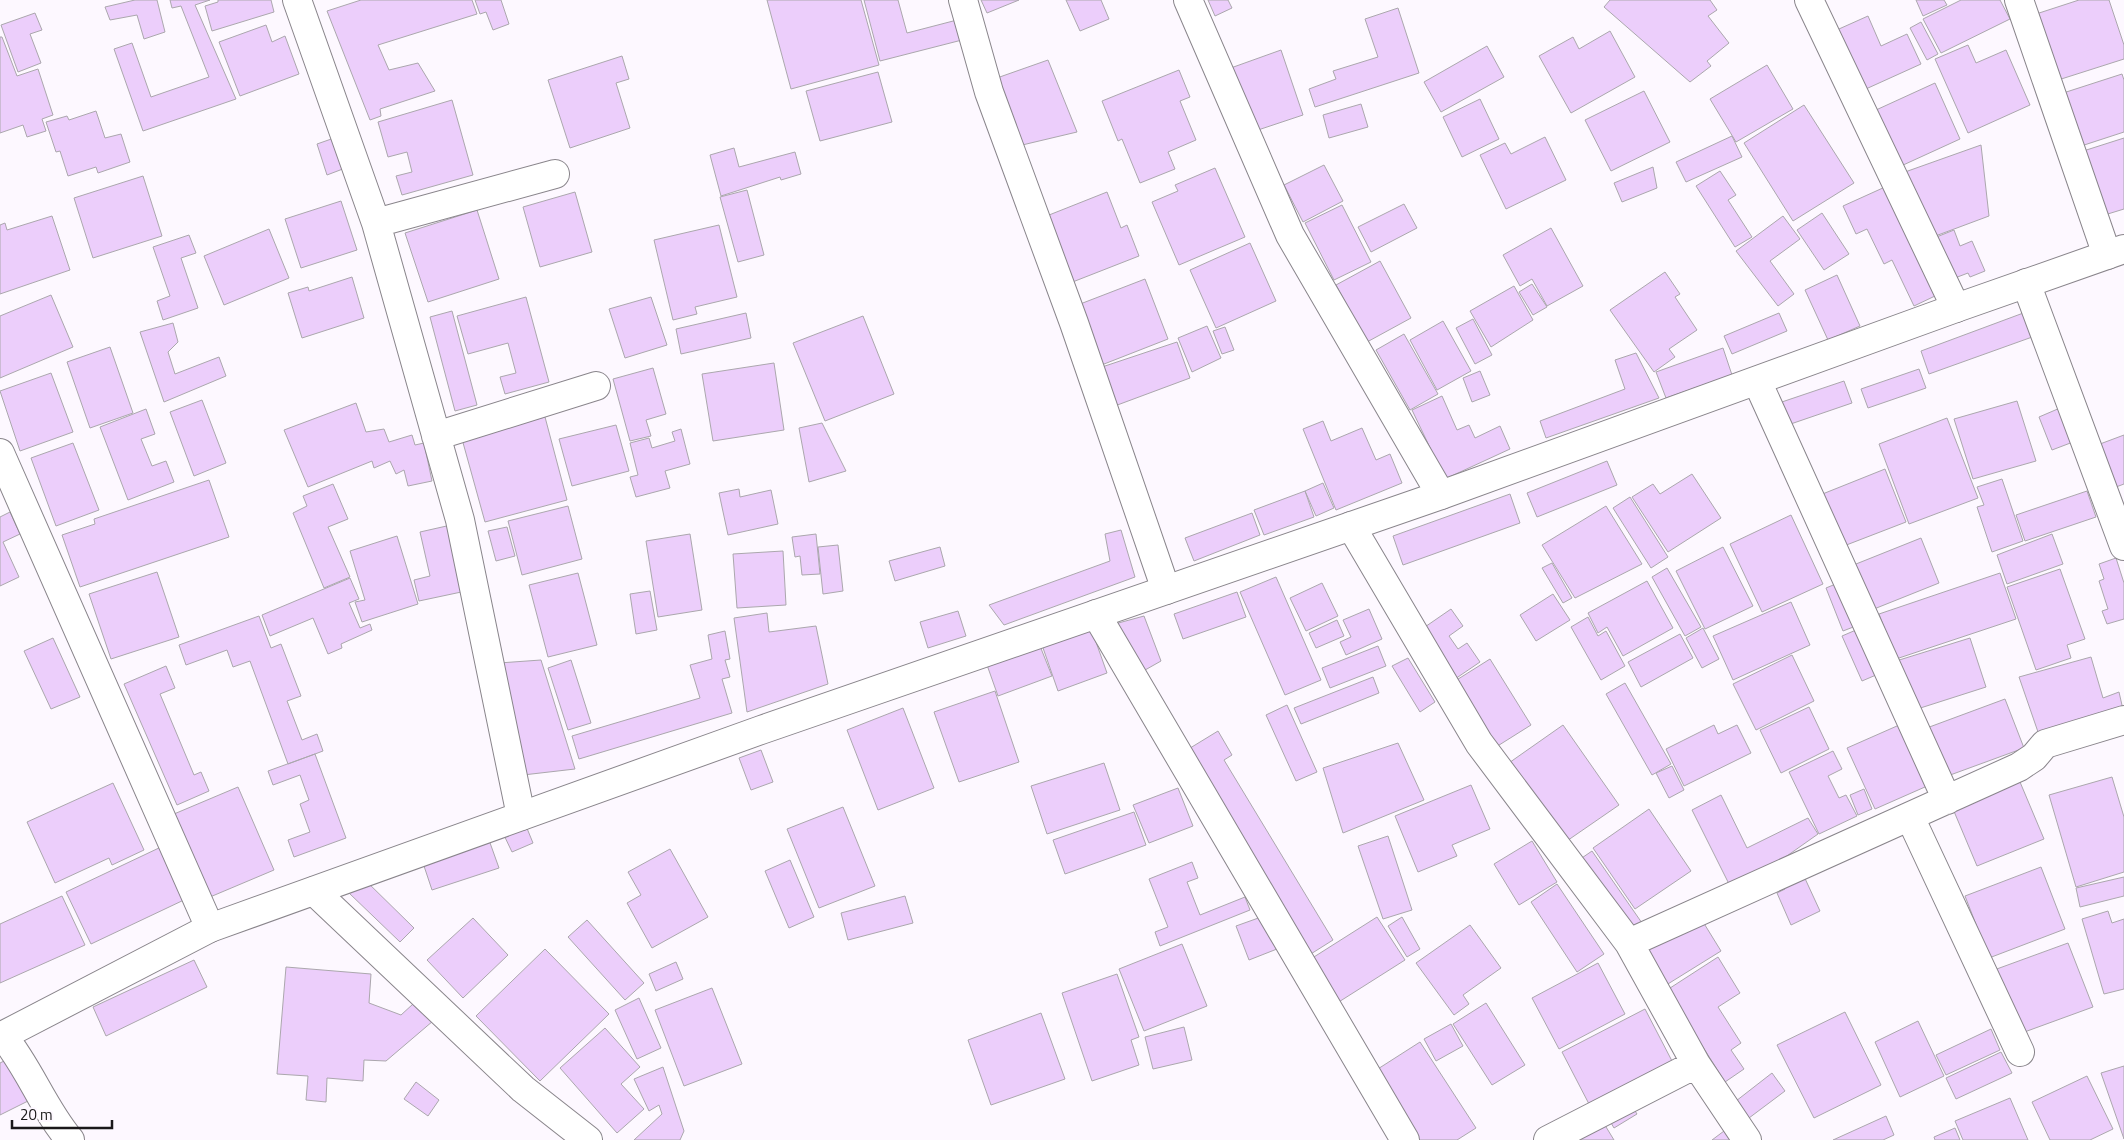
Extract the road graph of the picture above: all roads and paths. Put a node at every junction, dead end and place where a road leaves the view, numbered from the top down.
1 (298, 0) edge
2 (963, 0) edge
3 (1188, 0) edge
4 (1808, 0) edge
5 (2019, 0) edge
6 (555, 174) dead end
7 (376, 223) junction
8 (2115, 252) edge
9 (2026, 283) junction
10 (1956, 308) junction
11 (1757, 381) junction
12 (596, 386) dead end
13 (436, 436) junction
14 (0, 453) edge
15 (1441, 495) junction
16 (1351, 526) junction
17 (2124, 546) edge
18 (1166, 590) junction
19 (1096, 614) junction
20 (2124, 720) edge
21 (1947, 800) junction
22 (521, 816) junction
23 (1910, 817) junction
24 (314, 891) junction
25 (210, 928) junction
26 (1629, 943) junction
27 (1, 1037) edge
28 (2020, 1052) dead end
29 (1696, 1064) junction
30 (70, 1140) edge
31 (588, 1140) edge
32 (1405, 1140) edge
33 (1548, 1140) edge
34 (1747, 1140) edge

1 - 7 street
2 - 18 street
3 - 15 street
4 - 10 street
5 - 8 street
6 - 7 street
7 - 13 street
8 - 9 street
9 - 10 street
9 - 17 street
10 - 11 street
11 - 15 street
11 - 21 street
12 - 13 street
13 - 22 street
14 - 25 street
15 - 16 street
16 - 18 street
16 - 26 street
18 - 19 street
19 - 22 street
19 - 32 street
20 - 21 street
21 - 23 street
22 - 24 street
23 - 26 street
23 - 28 street
24 - 25 street
24 - 31 street
25 - 27 street
26 - 29 street
27 - 30 street
29 - 33 street
29 - 34 street

